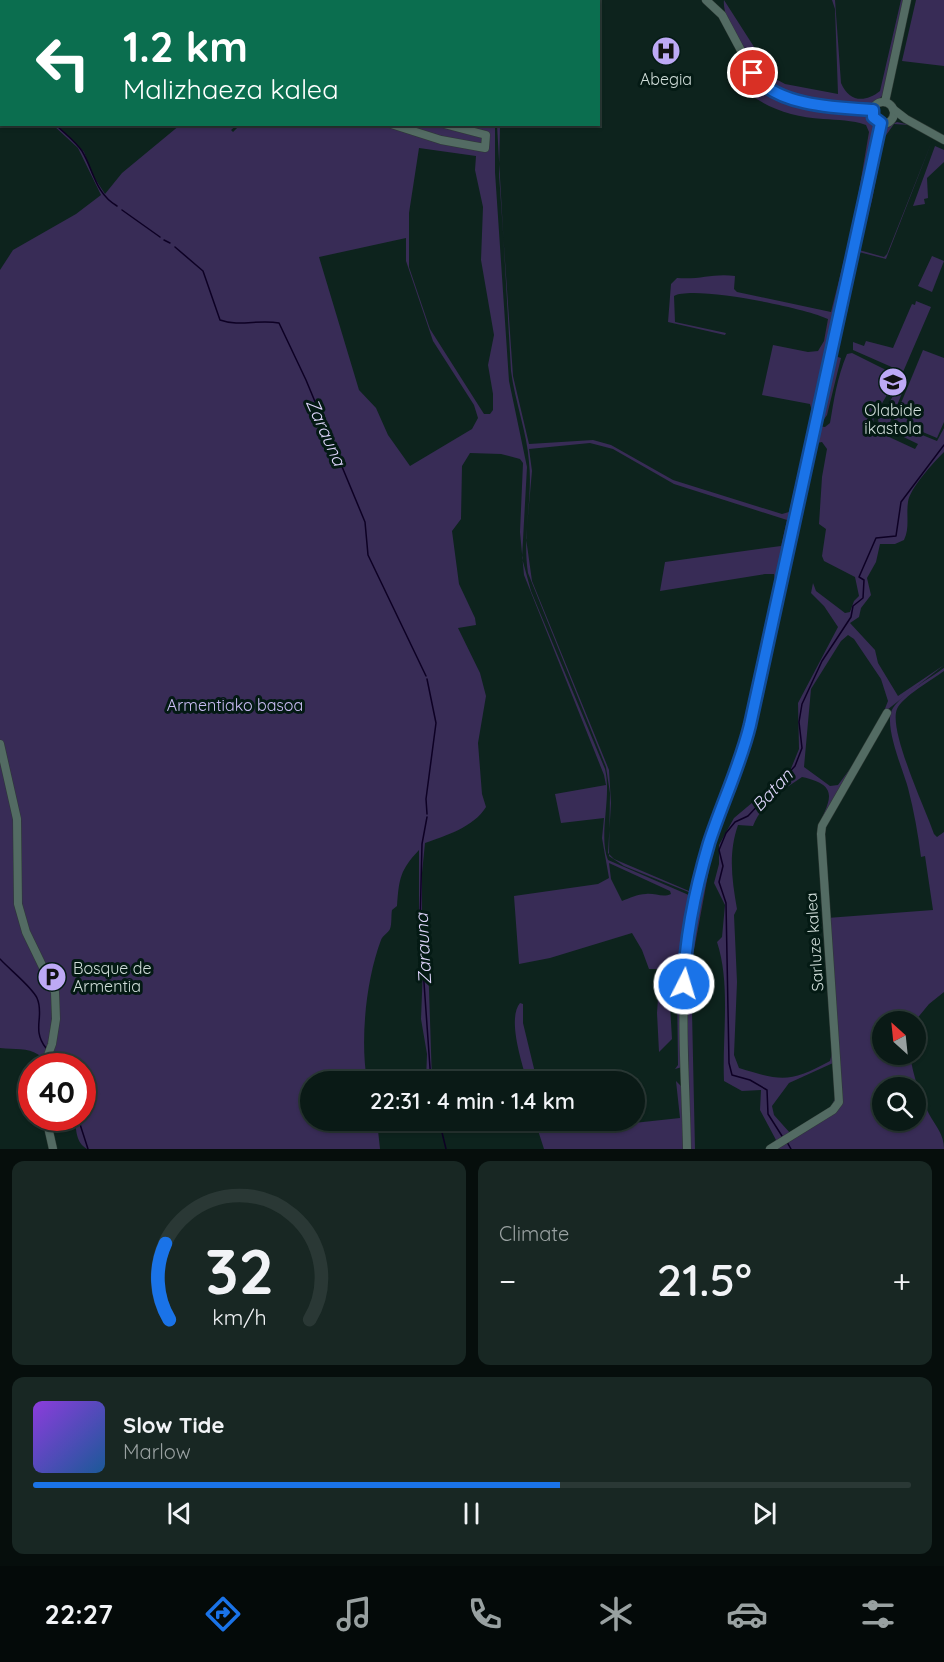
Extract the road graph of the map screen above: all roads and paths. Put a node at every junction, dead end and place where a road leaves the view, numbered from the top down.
1 (706, 0) edge
2 (907, 0) edge
3 (885, 102) junction
4 (893, 109) junction
5 (873, 110) junction
6 (906, 119) junction
7 (891, 120) junction
8 (881, 123) junction
9 (398, 126) edge
10 (452, 126) edge
11 (944, 140) edge
12 (887, 713) dead end
13 (0, 744) edge
14 (49, 1053) edge
15 (49, 1131) edge
16 (53, 1149) edge
17 (687, 1149) edge
18 (770, 1149) edge

1 - 5 street
2 - 3 street
3 - 4 street
3 - 5 street
4 - 6 street
4 - 7 street
5 - 8 street
6 - 7 street
6 - 11 street
7 - 8 street
8 - 17 street
9 - 10 street
12 - 18 street, Sarluze kalea
13 - 14 street
15 - 16 street

